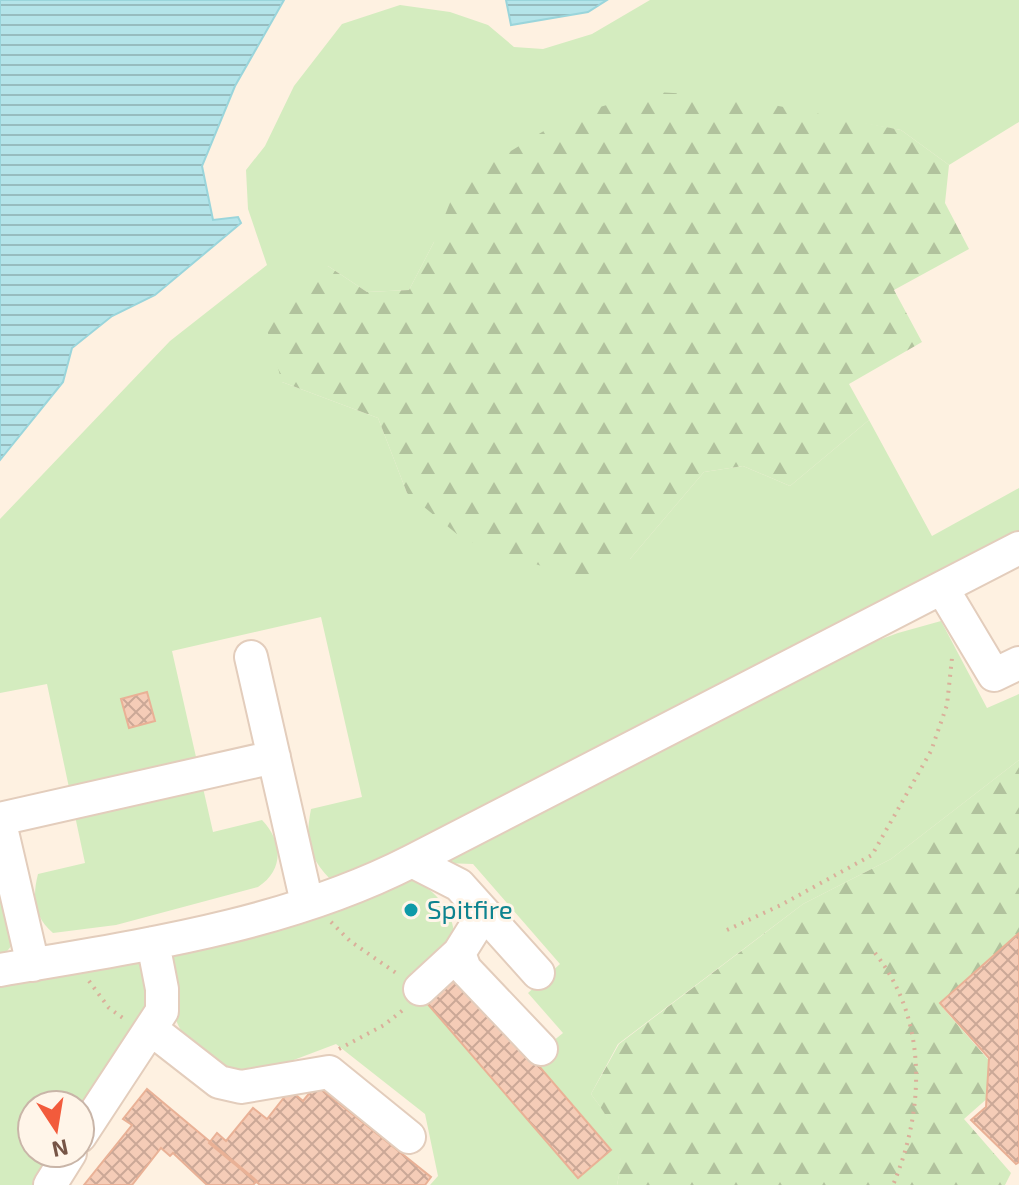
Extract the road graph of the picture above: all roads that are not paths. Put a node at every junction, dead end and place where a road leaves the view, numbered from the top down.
1 (1019, 548) edge
2 (942, 588) junction
3 (251, 657) dead end
4 (1019, 663) edge
5 (274, 757) junction
6 (0, 821) edge
7 (412, 861) junction
8 (314, 900) junction
9 (484, 913) junction
10 (153, 943) junction
11 (459, 953) junction
12 (33, 965) junction
13 (0, 970) edge
14 (538, 973) dead end
15 (420, 989) road end
16 (151, 1029) junction
17 (541, 1049) dead end
18 (96, 1110) edge
19 (409, 1137) dead end

1 - 2 lane
2 - 4 lane
2 - 7 lane
3 - 5 lane
5 - 6 lane
5 - 8 lane
6 - 12 lane
7 - 8 lane
7 - 9 lane
8 - 10 lane
9 - 11 lane
9 - 14 lane
10 - 12 lane
10 - 16 lane
11 - 15 lane
11 - 17 lane
12 - 13 lane
16 - 18 lane
16 - 19 lane

